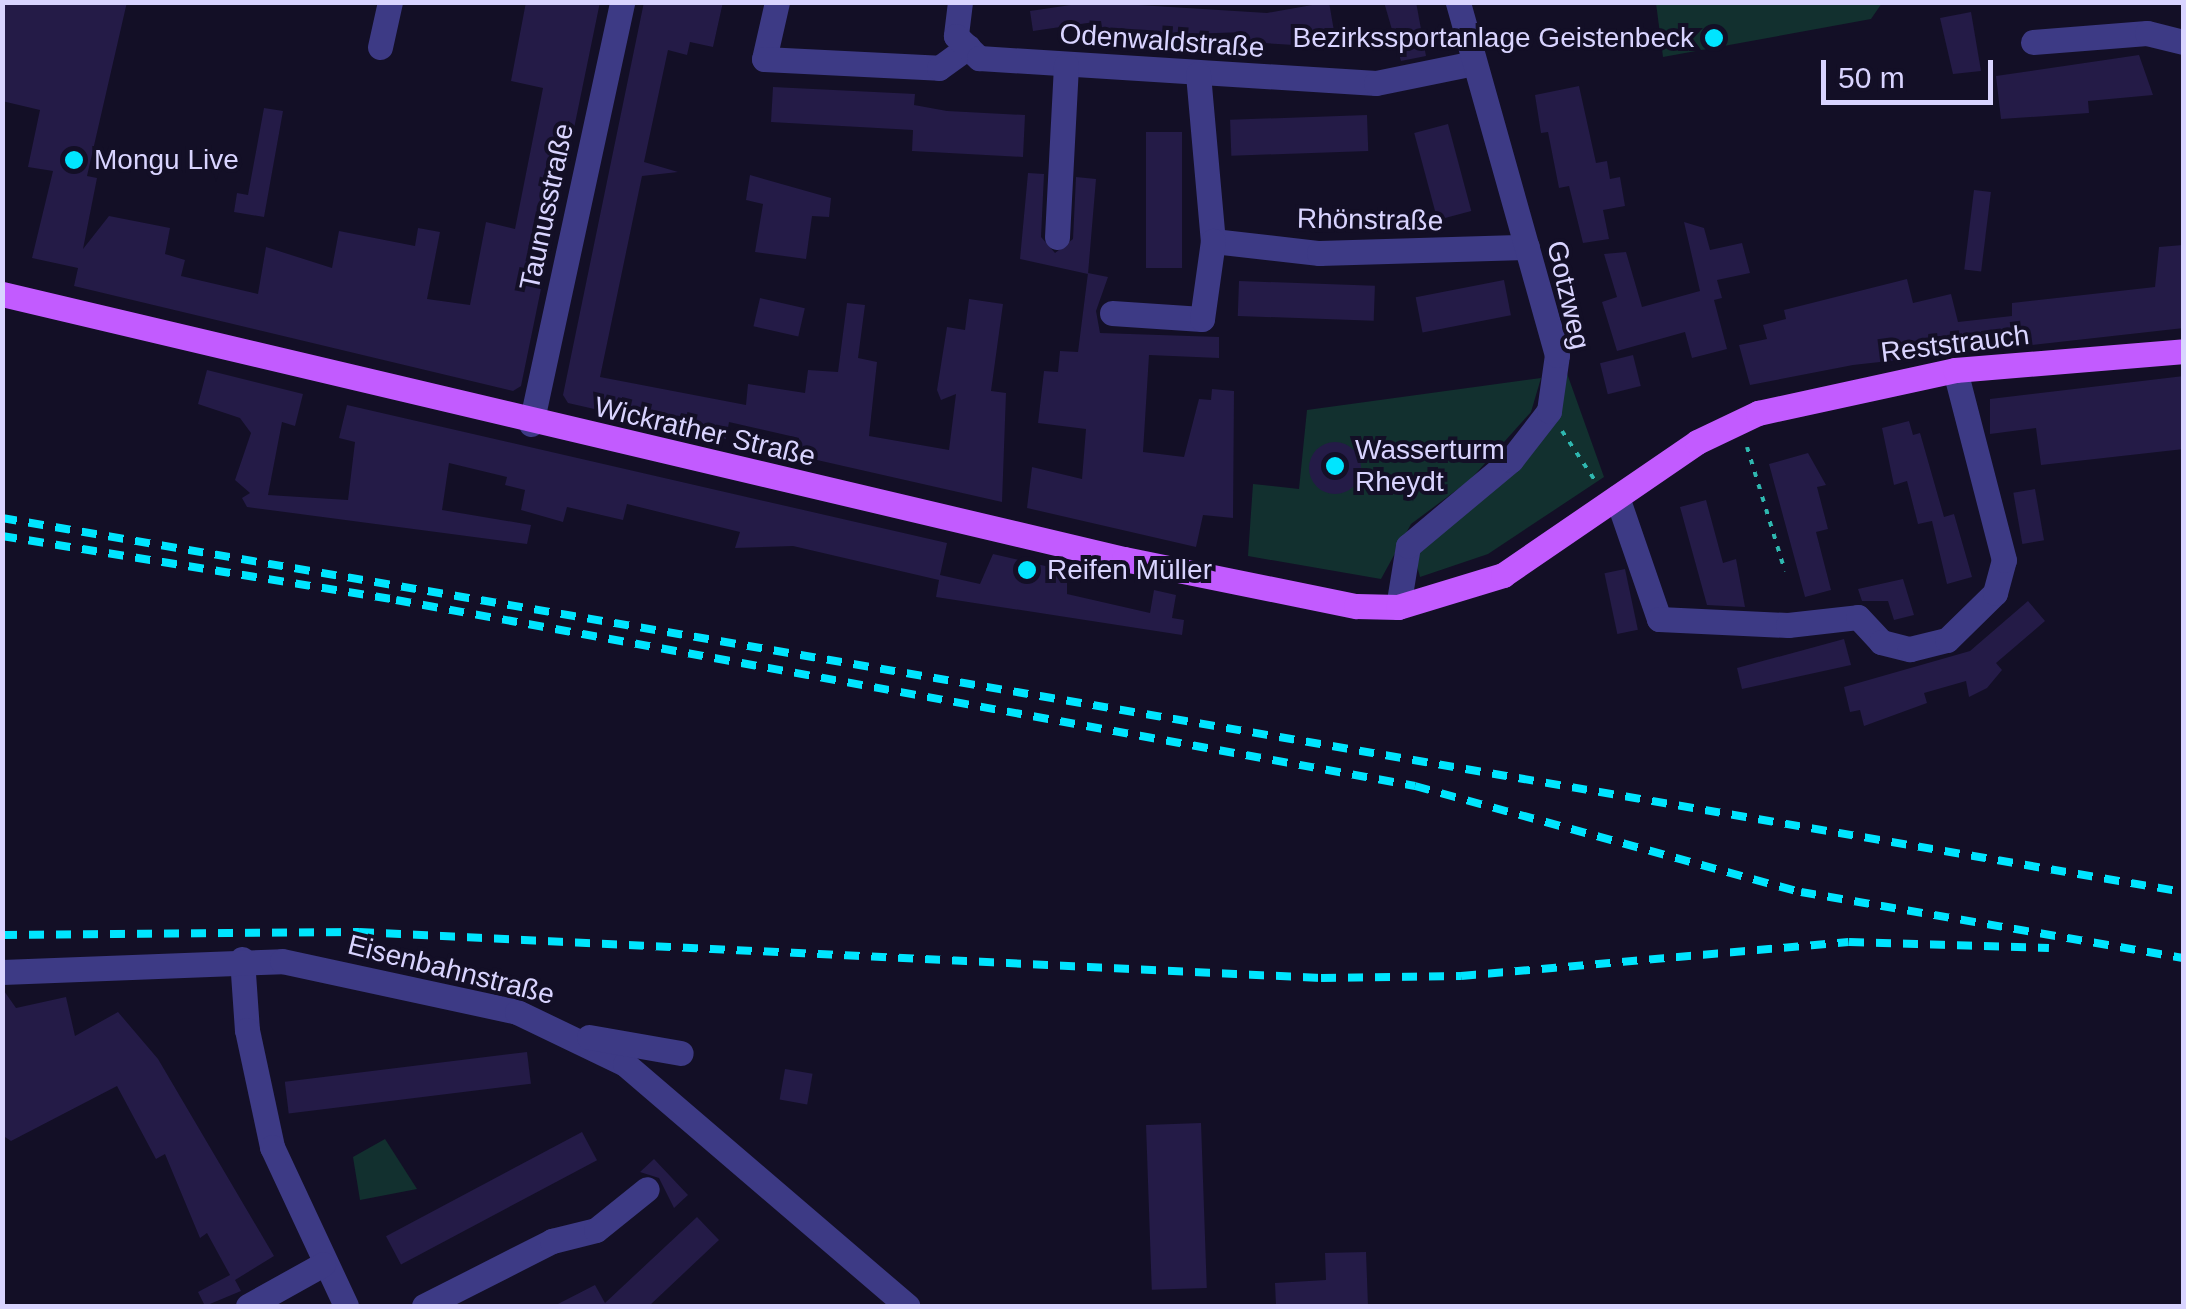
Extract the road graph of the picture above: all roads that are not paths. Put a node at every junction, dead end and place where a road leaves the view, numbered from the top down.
1 (390, 2) edge
2 (622, 2) edge
3 (777, 2) edge
4 (960, 2) edge
5 (1458, 2) edge
6 (2032, 42) dead end
7 (2184, 42) edge
8 (380, 47) dead end
9 (968, 48) junction
10 (1474, 63) junction
11 (1066, 65) junction
12 (1198, 74) junction
13 (1057, 237) dead end
14 (1213, 241) junction
15 (1527, 246) junction
16 (2, 294) edge
17 (1112, 313) dead end
18 (2184, 350) edge
19 (1955, 370) junction
20 (531, 424) junction
21 (1613, 500) junction
22 (1398, 608) junction
23 (242, 959) junction
24 (2, 972) edge
25 (574, 1034) junction
26 (681, 1052) dead end
27 (647, 1189) dead end
28 (324, 1264) junction
29 (248, 1306) edge
30 (346, 1306) edge
31 (424, 1306) edge
32 (908, 1306) edge

1 - 8 street
2 - 20 street, Taunusstraße
3 - 9 street
4 - 9 street
5 - 10 street, Gotzweg
6 - 7 street
9 - 11 street, Odenwaldstraße
10 - 12 street, Odenwaldstraße
10 - 15 street, Gotzweg
11 - 12 street, Odenwaldstraße
11 - 13 street
12 - 14 street
14 - 15 street, Rhönstraße
14 - 17 street
15 - 22 street, Gotzweg
16 - 20 main road, Wickrather Straße
18 - 19 main road, Reststrauch
19 - 21 main road, Reststrauch
19 - 21 street
20 - 22 main road, Wickrather Straße
21 - 22 main road, Reststrauch
23 - 24 street, Eisenbahnstraße
23 - 25 street, Eisenbahnstraße
23 - 28 street
25 - 26 street
25 - 32 street, Eisenbahnstraße
27 - 31 street
28 - 29 street
28 - 30 street

